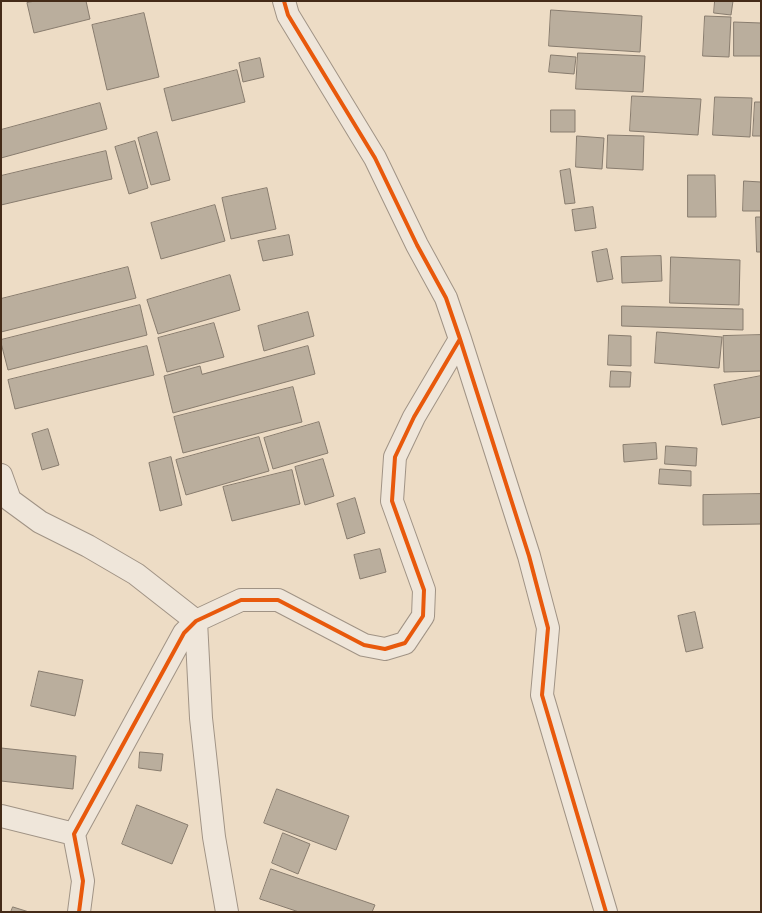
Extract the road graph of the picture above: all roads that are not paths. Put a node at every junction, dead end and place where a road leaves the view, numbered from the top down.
1 (284, 1) edge
2 (460, 339) junction
3 (1, 475) edge
4 (196, 621) junction
5 (1, 816) edge
6 (74, 834) junction
7 (80, 912) edge
8 (227, 912) edge
9 (606, 912) edge

1 - 2 street
2 - 4 street
2 - 9 street
3 - 4 street
4 - 6 street
4 - 8 street
5 - 6 street
6 - 7 street

